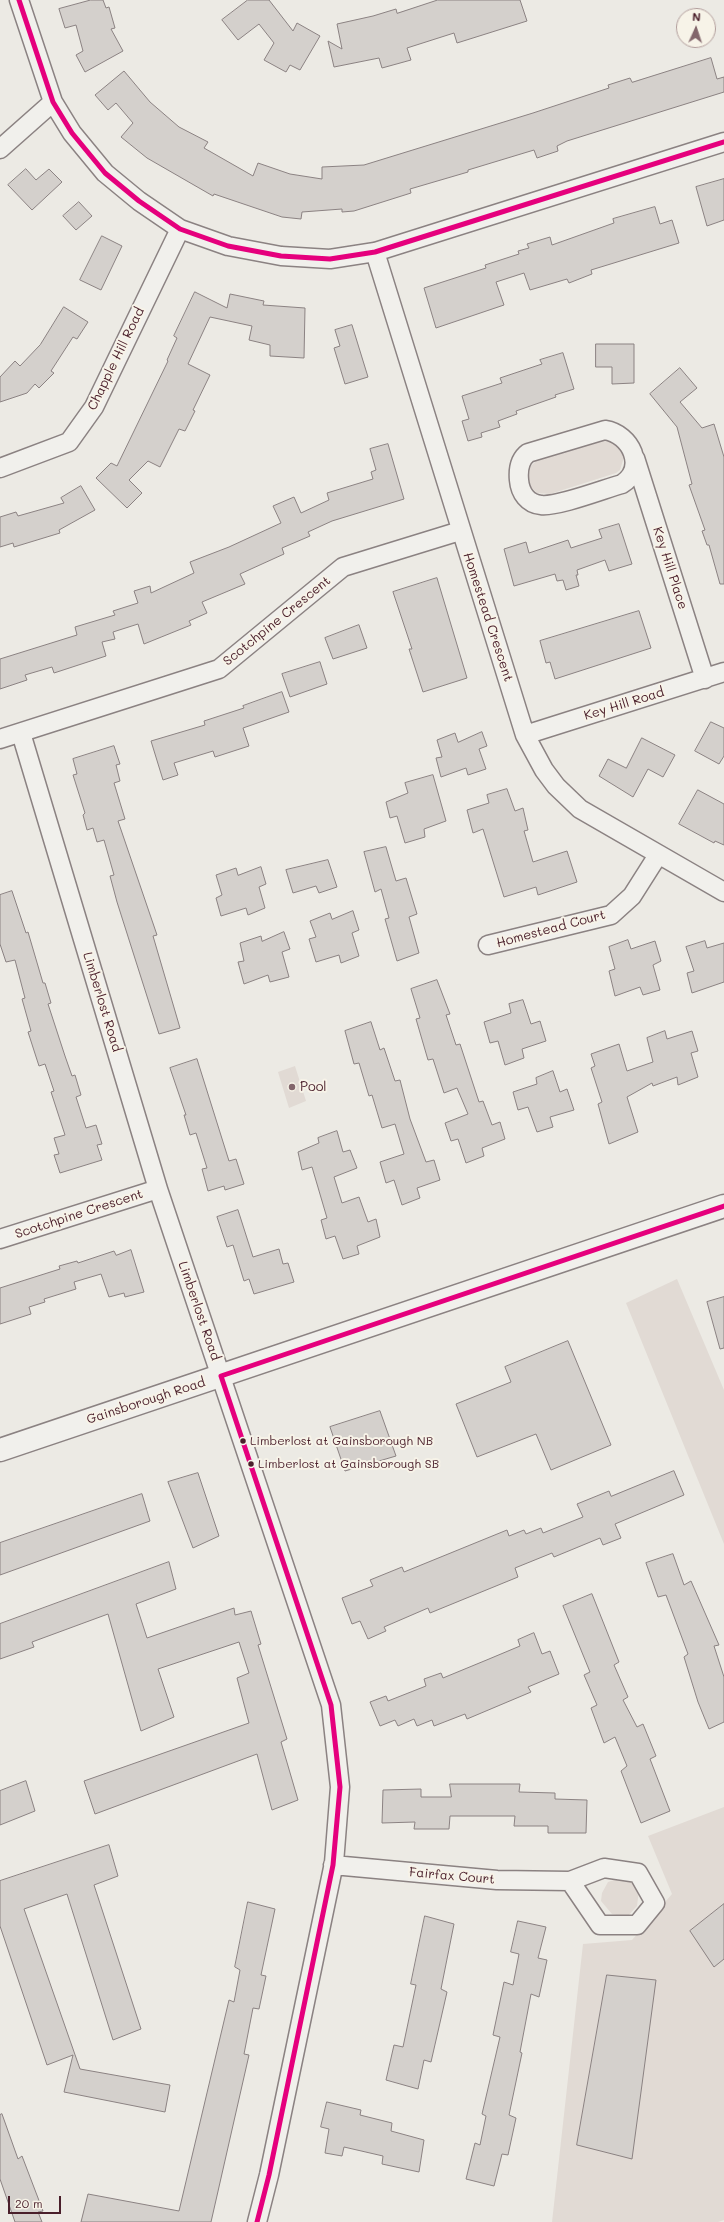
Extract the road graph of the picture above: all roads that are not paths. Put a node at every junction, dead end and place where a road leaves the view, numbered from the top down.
1 (19, 0) edge
2 (53, 102) junction
3 (724, 142) edge
4 (0, 149) edge
5 (180, 229) junction
6 (375, 252) junction
7 (634, 457) junction
8 (0, 468) edge
9 (460, 531) junction
10 (724, 672) edge
11 (705, 678) junction
12 (21, 733) junction
13 (525, 735) junction
14 (0, 739) edge
15 (658, 855) junction
16 (724, 892) edge
17 (488, 946) dead end
18 (158, 1189) junction
19 (724, 1206) edge
20 (0, 1240) edge
21 (221, 1376) junction
22 (0, 1450) edge
23 (333, 1865) junction
24 (570, 1882) dead end
25 (258, 2222) edge

1 - 2 street
2 - 4 street
2 - 5 street
3 - 6 street
5 - 6 street
5 - 8 street, Chapple Hill Road
6 - 9 street, Homestead Crescent
7 - 7 street, Key Hill Place
7 - 11 street, Key Hill Place
9 - 12 street, Scotchpine Crescent
9 - 13 street, Homestead Crescent
10 - 11 street, Key Hill Road
11 - 13 street, Key Hill Road
12 - 14 street, Scotchpine Crescent
12 - 18 street, Limberlost Road
13 - 15 street, Homestead Crescent
15 - 16 street, Homestead Crescent
15 - 17 street, Homestead Court
18 - 20 street, Scotchpine Crescent
18 - 21 street, Limberlost Road
19 - 21 main road, Gainsborough Road
21 - 22 main road, Gainsborough Road
21 - 23 street, Limberlost Road
23 - 24 street, Fairfax Court
23 - 25 street, Limberlost Road

